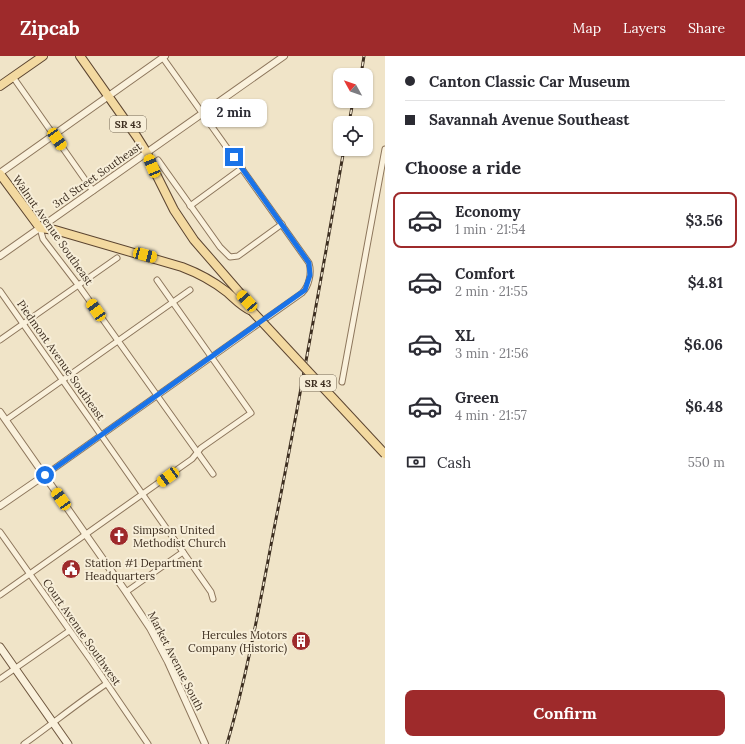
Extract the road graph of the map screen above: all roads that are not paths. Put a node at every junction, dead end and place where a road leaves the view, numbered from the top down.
1 (43, 56) edge
2 (80, 56) edge
3 (284, 56) edge
4 (164, 57) edge
5 (13, 77) junction
6 (0, 86) edge
7 (109, 96) junction
8 (203, 113) junction
9 (54, 135) junction
10 (385, 150) edge
11 (147, 153) junction
12 (158, 160) dead end
13 (242, 168) junction
14 (0, 174) edge
15 (93, 190) junction
16 (190, 206) junction
17 (282, 224) junction
18 (40, 228) junction
19 (0, 256) edge
20 (118, 258) dead end
21 (157, 280) dead end
22 (78, 286) junction
23 (190, 290) dead end
24 (0, 291) edge
25 (173, 302) junction
26 (252, 311) junction
27 (23, 324) junction
28 (0, 340) edge
29 (118, 340) junction
30 (212, 357) junction
31 (62, 379) junction
32 (342, 382) dead end
33 (156, 396) junction
34 (0, 412) edge
35 (6, 420) junction
36 (101, 435) junction
37 (197, 453) junction
38 (385, 454) edge
39 (213, 474) dead end
40 (45, 475) junction
41 (143, 495) junction
42 (0, 506) edge
43 (0, 532) edge
44 (86, 535) junction
45 (183, 552) junction
46 (29, 574) junction
47 (126, 592) junction
48 (0, 595) edge
49 (213, 599) dead end
50 (70, 631) junction
51 (0, 647) edge
52 (15, 669) junction
53 (0, 679) edge
54 (106, 684) junction
55 (53, 723) junction
56 (24, 744) edge
57 (68, 744) edge
58 (148, 744) edge
59 (206, 744) edge

1 - 5 main road
2 - 7 main road, SR 43
3 - 8 street, 3rd Street Southeast
4 - 7 street
4 - 8 street
5 - 6 main road
5 - 9 street
7 - 9 street
7 - 11 main road, SR 43
8 - 11 street, 3rd Street Southeast
8 - 13 street
9 - 14 street
9 - 15 street
10 - 32 street
11 - 15 street, 3rd Street Southeast
11 - 26 main road, SR 43
12 - 16 street
13 - 16 street
13 - 17 street
14 - 18 main road, Walnut Avenue Southeast
15 - 18 street, 3rd Street Southeast
16 - 17 street
17 - 30 street
18 - 19 street, 3rd Street Southeast
18 - 22 street, Walnut Avenue Southeast
18 - 26 main road, SR 43
20 - 22 street
21 - 25 street
22 - 27 street
22 - 29 street, Walnut Avenue Southeast
23 - 25 street
24 - 27 street, Piedmont Avenue Southeast
25 - 29 street
25 - 30 street
26 - 38 main road, SR 43, bridge
27 - 28 street
27 - 31 street, Piedmont Avenue Southeast
29 - 31 street
29 - 33 street, Walnut Avenue Southeast
30 - 33 street
30 - 37 street
31 - 35 street
31 - 36 street, Piedmont Avenue Southeast
33 - 36 street
33 - 37 street, Walnut Avenue Southeast
34 - 35 street, Market Avenue South
35 - 40 street, Market Avenue South
36 - 40 street
36 - 41 street, Piedmont Avenue Southeast
37 - 39 street, Walnut Avenue Southeast
37 - 41 street
40 - 42 street
40 - 44 street, Market Avenue South
41 - 44 street
41 - 45 street, Piedmont Avenue Southeast
43 - 46 street, Court Avenue Southwest
44 - 46 street
44 - 47 street, Market Avenue South
45 - 47 street
45 - 49 street, Piedmont Avenue Southeast
46 - 48 street
46 - 50 street, Court Avenue Southwest
47 - 59 street, Market Avenue South
50 - 52 street
50 - 54 street, Court Avenue Southwest
51 - 52 main road
52 - 53 street
52 - 55 main road
54 - 55 street
54 - 58 street, Court Avenue Southwest
55 - 56 street
55 - 57 main road

